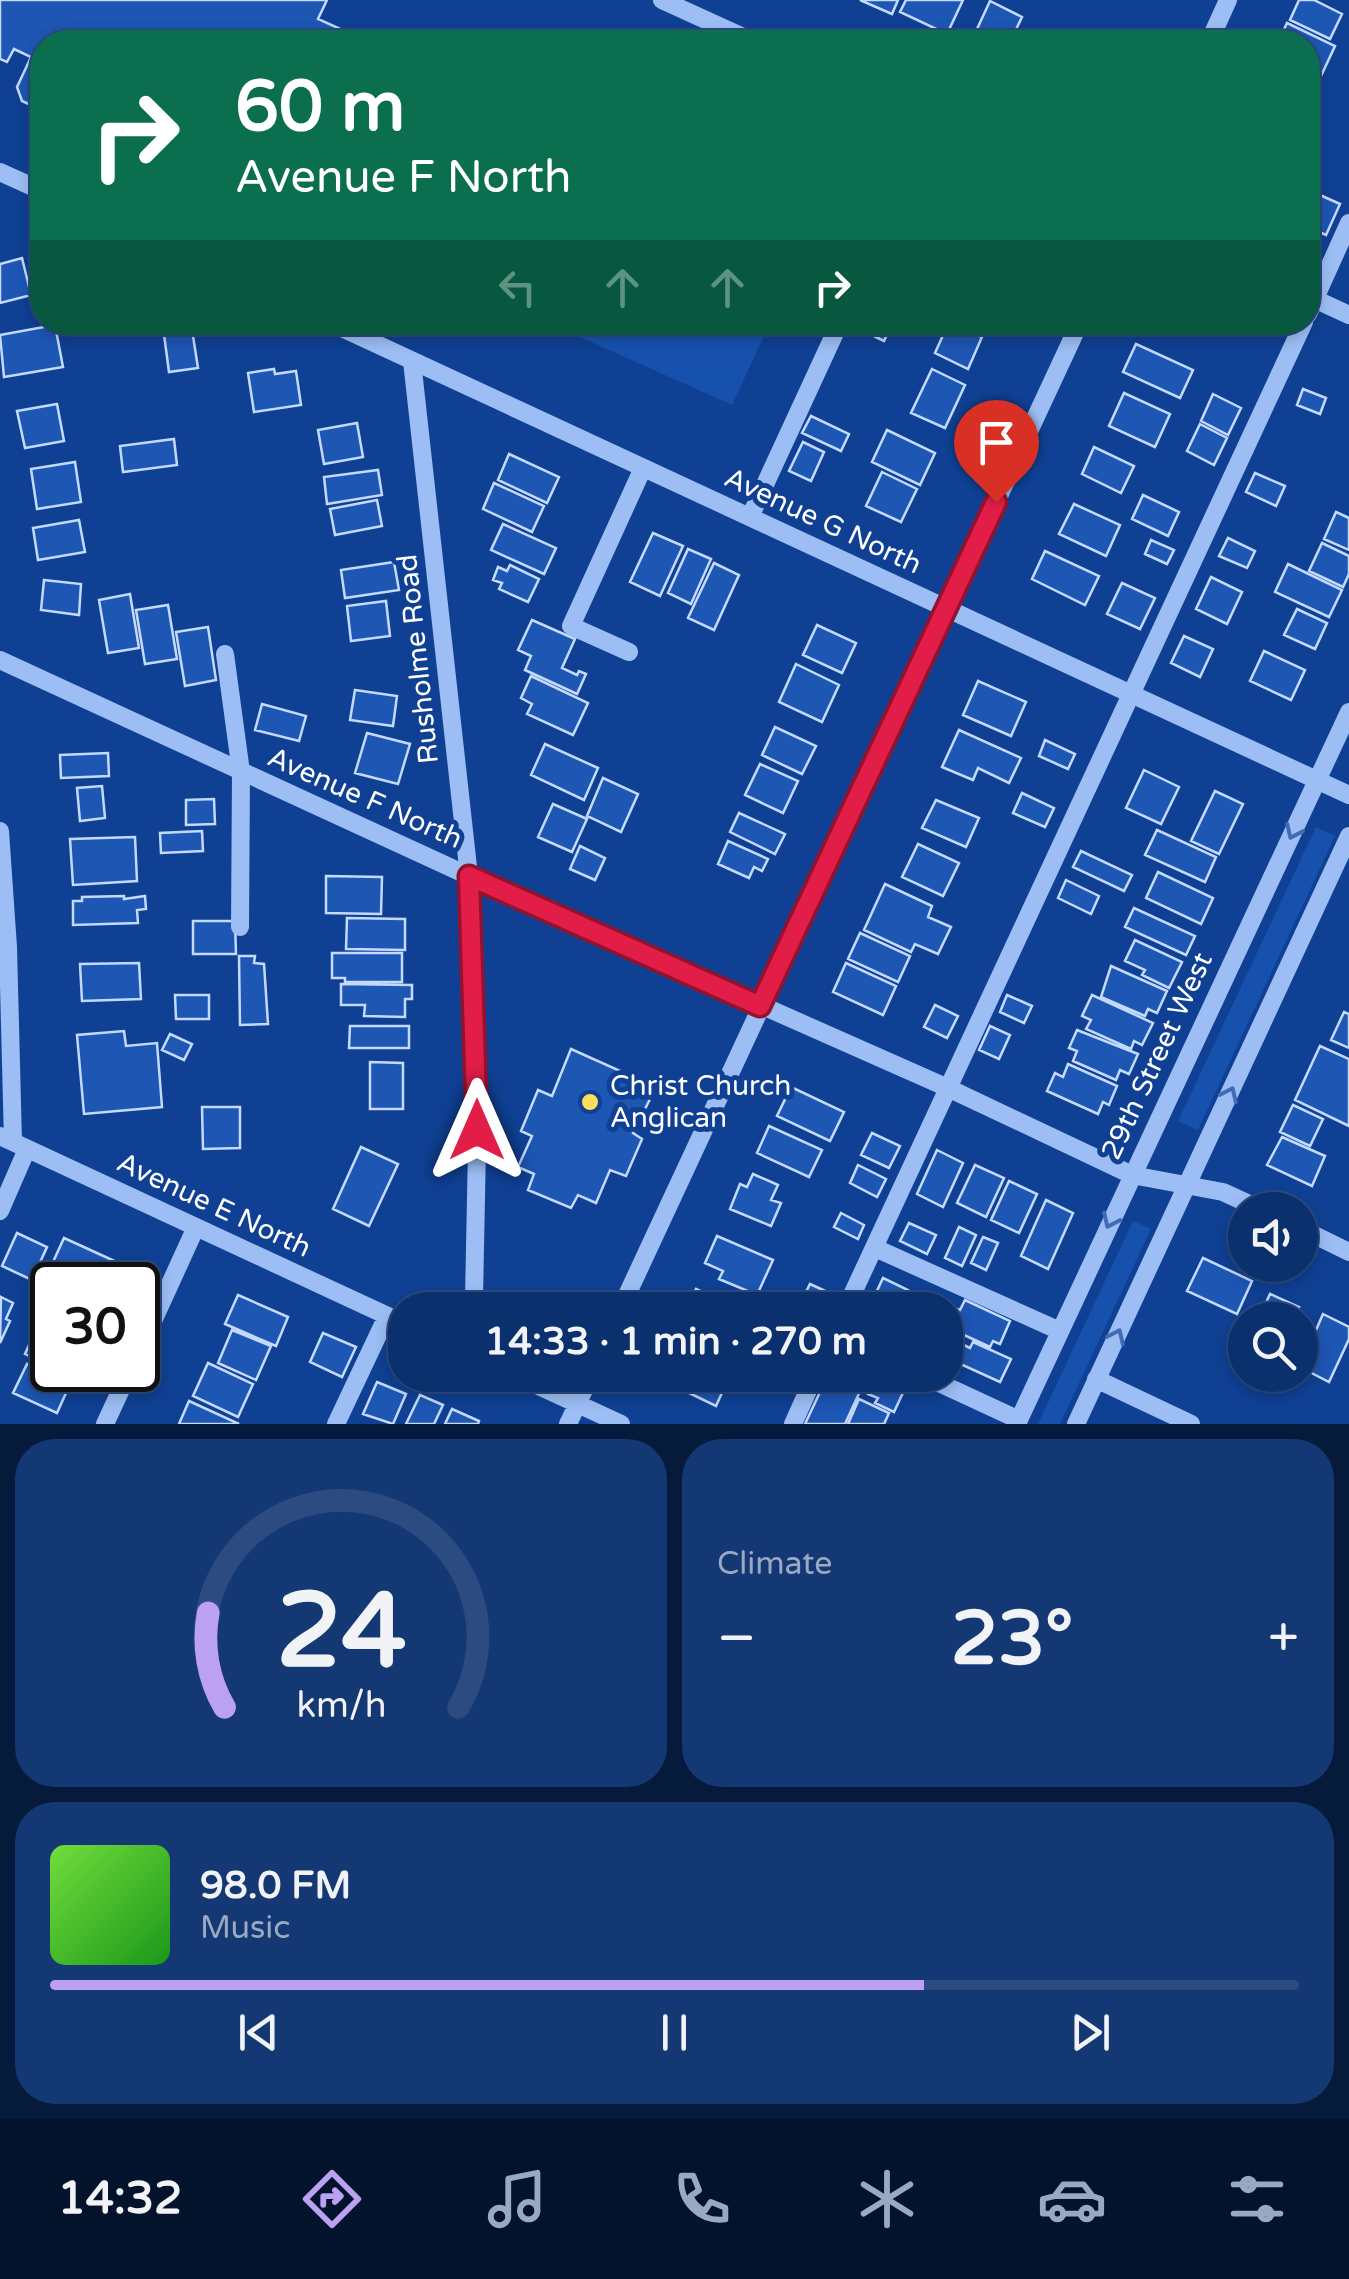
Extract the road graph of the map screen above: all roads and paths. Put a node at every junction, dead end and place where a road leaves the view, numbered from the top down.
1 (662, 0) edge
2 (1228, 0) edge
3 (728, 30) edge
4 (1214, 30) edge
5 (0, 172) edge
6 (30, 186) edge
7 (1349, 224) edge
8 (1320, 283) edge
9 (1320, 306) edge
10 (1349, 315) edge
11 (357, 335) edge
12 (834, 335) edge
13 (1074, 335) edge
14 (1298, 335) edge
15 (412, 361) junction
16 (644, 468) junction
17 (750, 517) junction
18 (946, 608) junction
19 (629, 652) dead end
20 (225, 654) dead end
21 (0, 660) edge
22 (1132, 693) junction
23 (1349, 712) edge
24 (241, 772) junction
25 (1317, 780) junction
26 (1349, 795) edge
27 (0, 831) edge
28 (1349, 836) edge
29 (469, 876) junction
30 (240, 927) dead end
31 (760, 1006) junction
32 (948, 1088) junction
33 (13, 1143) edge
34 (1132, 1175) junction
35 (1189, 1183) junction
36 (1228, 1194) edge
37 (0, 1211) edge
38 (196, 1227) junction
39 (1318, 1237) edge
40 (874, 1248) junction
41 (1349, 1252) edge
42 (474, 1292) edge
43 (628, 1292) edge
44 (853, 1292) edge
45 (160, 1306) edge
46 (387, 1316) joint
47 (1060, 1331) junction
48 (1096, 1379) junction
49 (120, 1392) edge
50 (551, 1392) edge
51 (582, 1392) edge
52 (807, 1392) edge
53 (957, 1392) edge
54 (577, 1404) junction
55 (1018, 1422) edge
56 (105, 1424) edge
57 (336, 1424) edge
58 (568, 1424) edge
59 (621, 1424) edge
60 (793, 1424) edge
61 (1076, 1424) edge
62 (1192, 1424) edge

1 - 3 street
2 - 4 street
5 - 6 street
7 - 8 street
9 - 10 street
11 - 15 street, Avenue G North
12 - 17 street
13 - 18 street
14 - 22 street
15 - 16 street, Avenue G North
15 - 29 street, Rusholme Road
16 - 17 street, Avenue G North
16 - 19 street
17 - 18 street, Avenue G North
18 - 22 street, Avenue G North
18 - 31 street
20 - 24 street
21 - 24 street, Avenue F North
22 - 25 street, Avenue G North
22 - 32 street
23 - 25 street, 29th Street West
24 - 29 street, Avenue F North
24 - 30 street
25 - 26 street, Avenue G North
25 -> 34 street, 29th Street West
27 - 33 street
35 -> 28 street
29 - 31 street, Avenue F North
29 - 42 street, Rusholme Road
31 - 32 street, Avenue F North
31 - 43 street
32 - 34 street, Avenue F North
32 - 40 street
33 - 37 street
33 - 38 street, Avenue E North
34 - 35 street, Avenue F North
34 -> 47 street, 29th Street West
35 - 36 street, Avenue F North
48 -> 35 street
38 - 45 street
38 - 46 street, Avenue E North
39 - 41 street
40 - 44 street
40 - 47 street
46 - 57 street
47 - 55 street, 29th Street West
48 - 61 street
48 - 62 street
49 - 56 street
50 - 54 street
51 - 54 street
52 - 60 street
53 - 55 street
54 - 58 street
54 - 59 street

